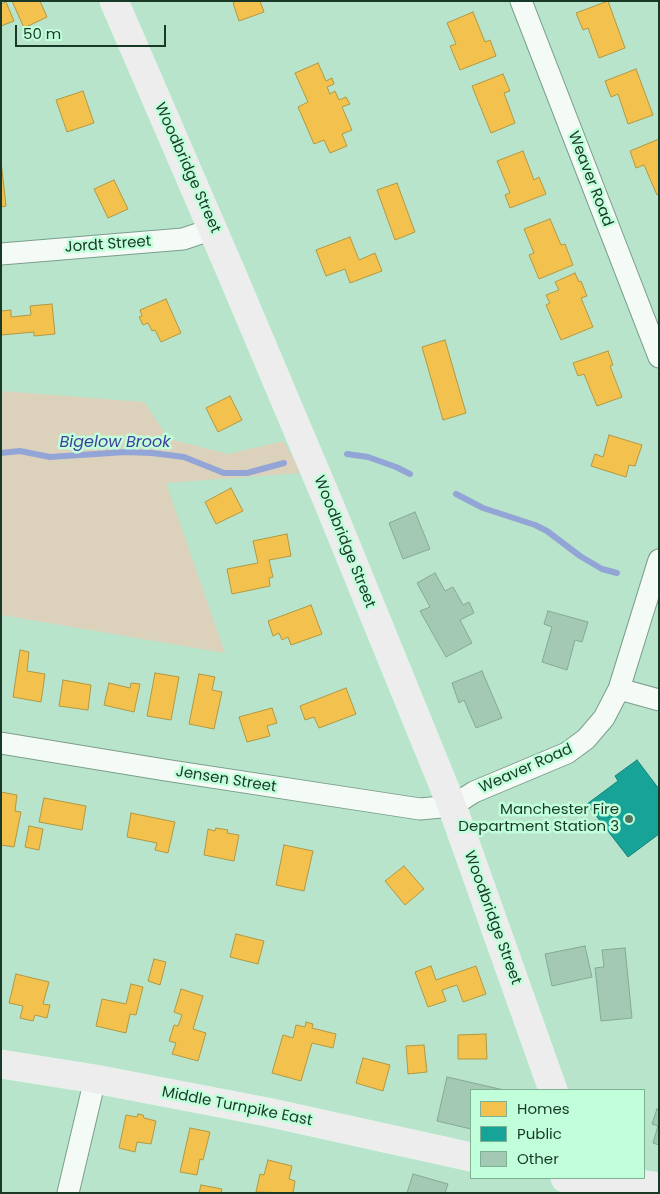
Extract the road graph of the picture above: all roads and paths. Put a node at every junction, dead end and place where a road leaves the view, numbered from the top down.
1 (114, 1) edge
2 (522, 1) edge
3 (213, 229) junction
4 (1, 254) edge
5 (659, 357) edge
6 (659, 560) edge
7 (619, 689) junction
8 (659, 700) edge
9 (1, 743) edge
10 (452, 806) junction
11 (1, 1064) edge
12 (95, 1079) junction
13 (553, 1089) edge
14 (470, 1157) edge
15 (585, 1185) edge
16 (659, 1187) edge
17 (68, 1193) edge

1 - 3 main road, Woodbridge Street
2 - 5 street, Weaver Road
3 - 4 street, Jordt Street
3 - 10 main road, Woodbridge Street
6 - 7 street, Weaver Road
7 - 8 street
7 - 10 street, Weaver Road
9 - 10 street, Jensen Street
10 - 13 main road, Woodbridge Street
11 - 12 main road, Middle Turnpike East
12 - 14 main road, Middle Turnpike East
12 - 17 street
15 - 16 main road

